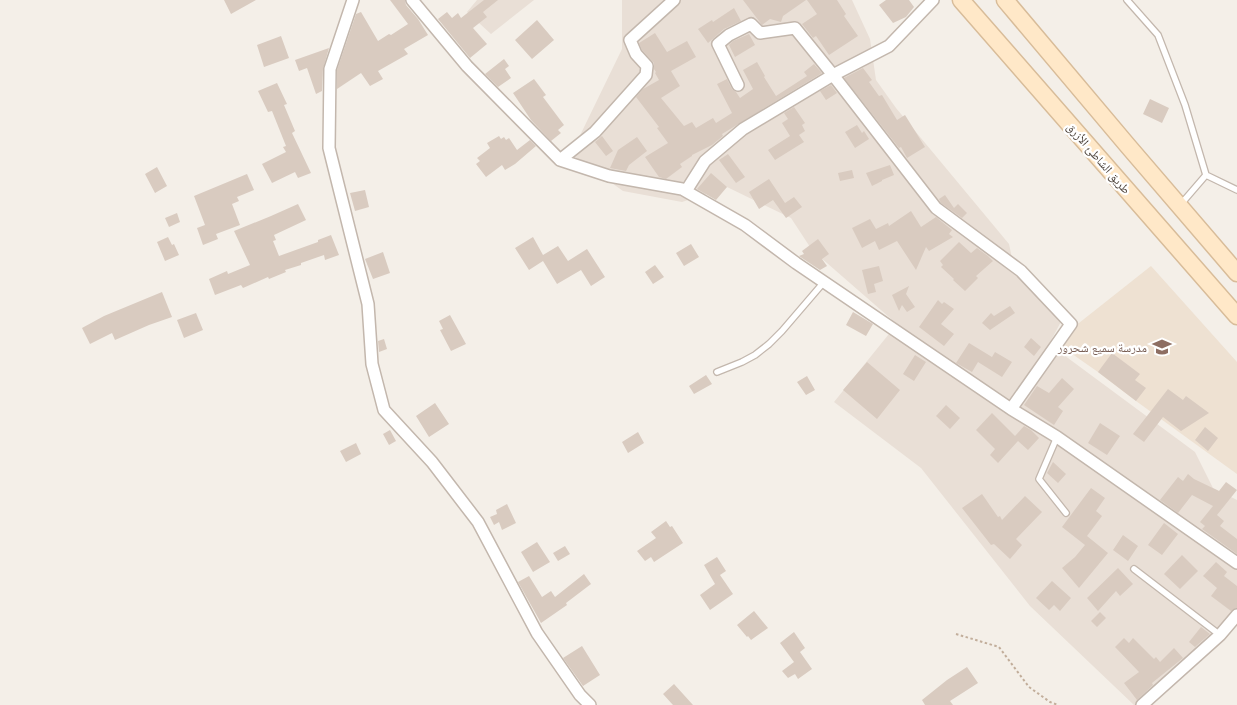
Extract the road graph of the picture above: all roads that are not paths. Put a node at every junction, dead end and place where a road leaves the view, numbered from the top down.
1 (353, 0) edge
2 (412, 0) edge
3 (674, 0) edge
4 (933, 0) edge
5 (961, 0) edge
6 (1005, 0) edge
7 (1128, 0) edge
8 (833, 75) junction
9 (738, 85) dead end
10 (560, 160) junction
11 (1206, 175) junction
12 (1237, 190) edge
13 (686, 191) junction
14 (1180, 206) junction
15 (1194, 223) junction
16 (1172, 241) junction
17 (1237, 273) edge
18 (824, 282) junction
19 (1237, 316) edge
20 (717, 372) dead end
21 (1011, 408) junction
22 (1057, 437) junction
23 (1066, 513) dead end
24 (1237, 563) edge
25 (1134, 569) dead end
26 (1237, 615) edge
27 (1220, 635) junction
28 (590, 705) edge
29 (1142, 705) edge

1 - 28 street
2 - 10 street
3 - 10 street
4 - 8 street
5 - 16 main road, طريق الشاطئ الأزرق
6 - 14 main road
7 - 11 lane
8 - 9 street
8 - 13 street
8 - 21 street
10 - 13 street
11 - 12 lane
11 - 14 lane
13 - 18 street
14 - 15 main road
15 - 16 main road
15 - 17 main road
16 - 19 main road, طريق الشاطئ الأزرق
18 - 20 lane
18 - 21 street
21 - 22 street
22 - 23 lane
22 - 24 street
25 - 27 lane
26 - 27 street
27 - 29 street

